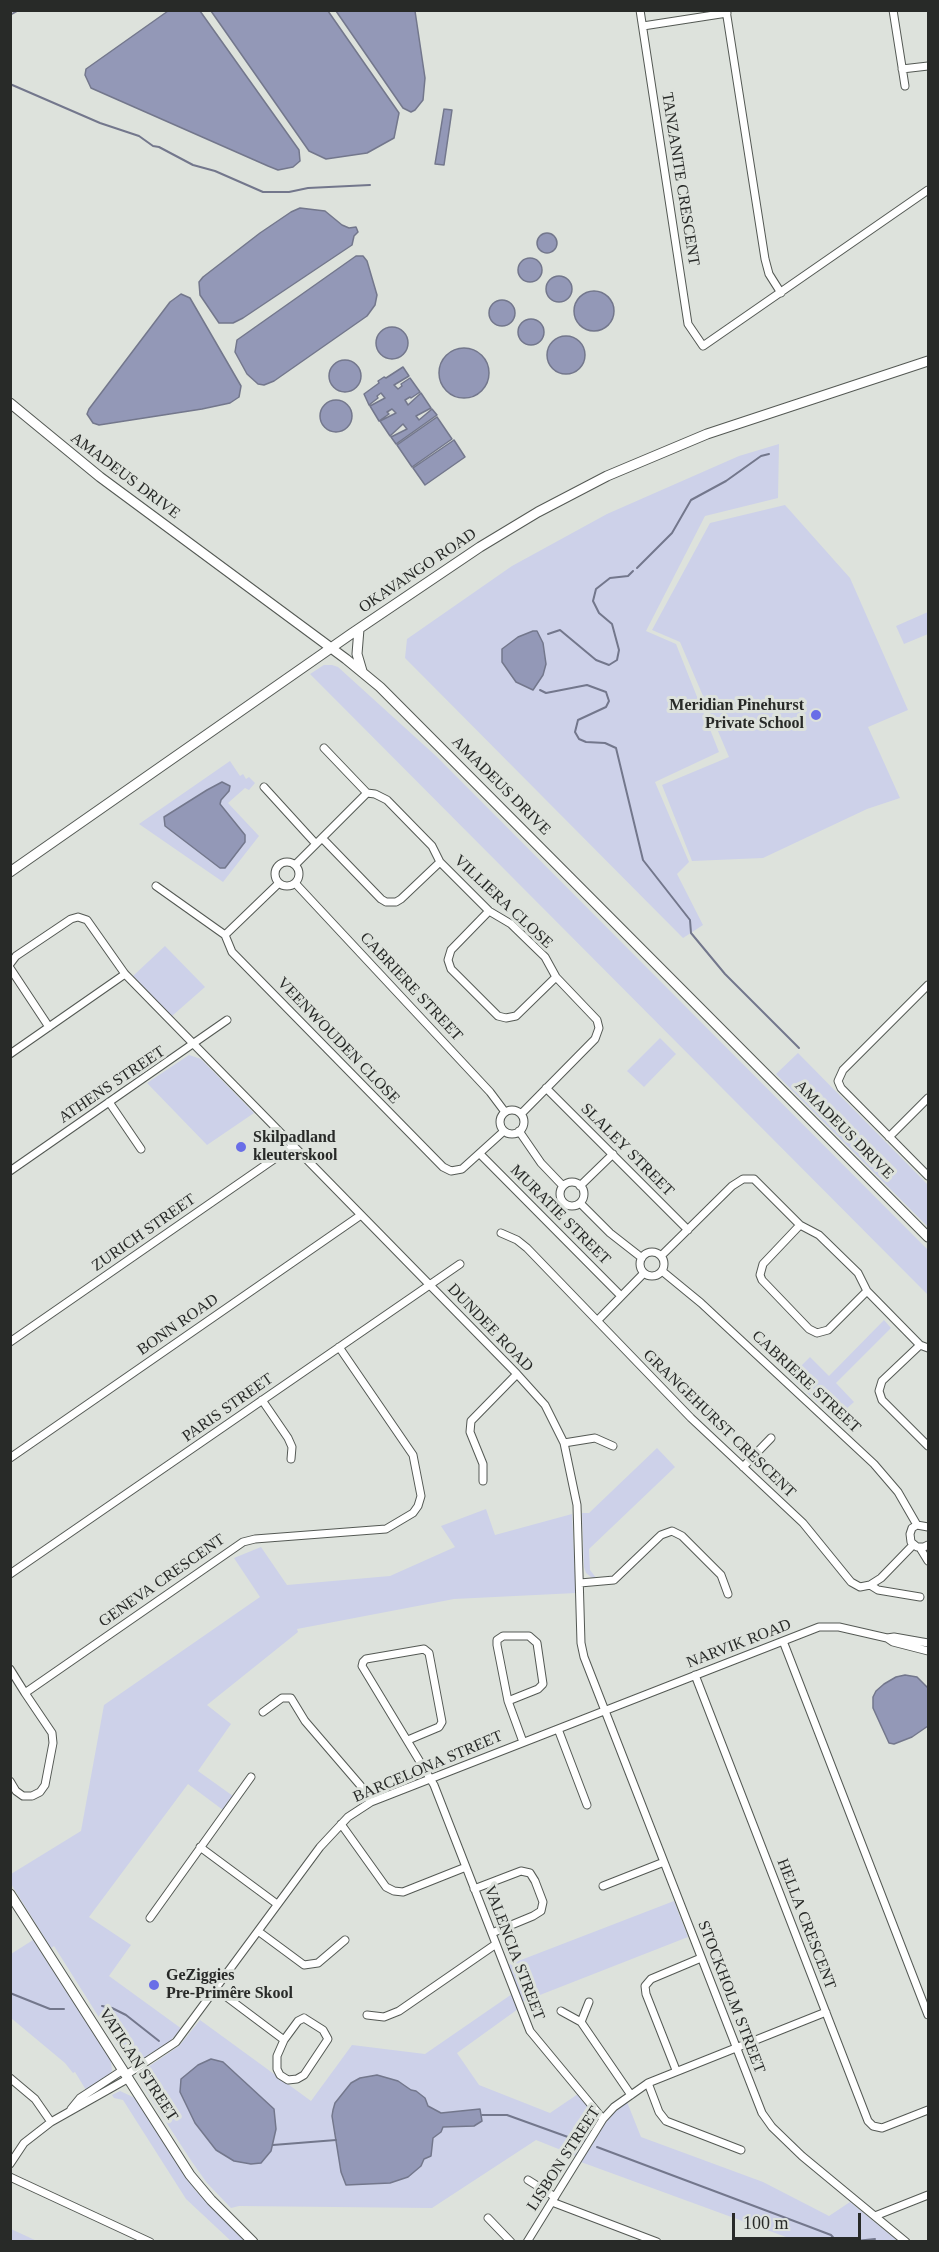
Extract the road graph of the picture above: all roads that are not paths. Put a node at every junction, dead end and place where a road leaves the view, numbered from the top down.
1 (640, 10) edge
2 (893, 10) edge
3 (726, 12) edge
4 (643, 26) junction
5 (928, 66) edge
6 (902, 69) junction
7 (905, 86) dead end
8 (928, 190) edge
9 (781, 293) junction
10 (928, 361) edge
11 (928, 368) edge
12 (885, 376) junction
13 (10, 404) edge
14 (359, 629) junction
15 (332, 648) junction
16 (363, 673) junction
17 (324, 747) dead end
18 (264, 787) dead end
19 (367, 793) junction
20 (322, 838) junction
21 (316, 844) junction
22 (440, 862) junction
23 (295, 866) junction
24 (10, 872) edge
25 (279, 882) junction
26 (295, 883) junction
27 (156, 886) dead end
28 (489, 911) junction
29 (225, 934) junction
30 (10, 966) edge
31 (125, 974) junction
32 (556, 977) junction
33 (928, 984) edge
34 (227, 1020) dead end
35 (49, 1027) junction
36 (194, 1044) junction
37 (10, 1054) edge
38 (546, 1089) junction
39 (928, 1098) edge
40 (109, 1102) junction
41 (505, 1112) junction
42 (521, 1114) junction
43 (504, 1131) junction
44 (519, 1131) junction
45 (889, 1137) junction
46 (293, 1146) junction
47 (141, 1149) dead end
48 (480, 1154) junction
49 (613, 1154) junction
50 (10, 1171) edge
51 (928, 1176) edge
52 (563, 1186) junction
53 (580, 1186) junction
54 (580, 1203) junction
55 (361, 1215) junction
56 (800, 1225) junction
57 (688, 1230) junction
58 (501, 1233) dead end
59 (928, 1237) edge
60 (660, 1256) junction
61 (642, 1258) junction
62 (460, 1264) dead end
63 (662, 1270) junction
64 (644, 1273) junction
65 (429, 1285) junction
66 (867, 1291) junction
67 (621, 1296) junction
68 (598, 1320) junction
69 (10, 1342) edge
70 (920, 1345) junction
71 (339, 1347) junction
72 (928, 1348) edge
73 (517, 1374) junction
74 (262, 1400) junction
75 (771, 1438) dead end
76 (564, 1443) junction
77 (613, 1446) dead end
78 (928, 1446) edge
79 (10, 1458) edge
80 (291, 1459) dead end
81 (743, 1467) junction
82 (483, 1481) dead end
83 (917, 1525) junction
84 (928, 1527) edge
85 (928, 1545) edge
86 (917, 1546) junction
87 (928, 1561) edge
88 (10, 1574) edge
89 (579, 1583) junction
90 (870, 1585) junction
91 (728, 1594) dead end
92 (920, 1597) dead end
93 (887, 1638) junction
94 (783, 1641) junction
95 (928, 1643) edge
96 (928, 1651) edge
97 (10, 1669) edge
98 (695, 1675) junction
99 (25, 1692) junction
100 (508, 1701) junction
101 (605, 1710) junction
102 (263, 1712) dead end
103 (558, 1729) junction
104 (408, 1740) junction
105 (523, 1742) junction
106 (251, 1778) dead end
107 (431, 1778) junction
108 (10, 1781) edge
109 (371, 1802) junction
110 (587, 1805) dead end
111 (341, 1824) junction
112 (200, 1847) junction
113 (664, 1862) junction
114 (466, 1867) junction
115 (603, 1886) dead end
116 (474, 1889) junction
117 (12, 1900) edge
118 (277, 1904) junction
119 (150, 1918) dead end
120 (258, 1931) junction
121 (492, 1933) junction
122 (345, 1940) dead end
123 (496, 1944) junction
124 (701, 1958) junction
125 (216, 1989) junction
126 (589, 2002) dead end
127 (561, 2011) dead end
128 (826, 2012) junction
129 (367, 2015) dead end
130 (928, 2015) edge
131 (580, 2022) junction
132 (284, 2040) junction
133 (736, 2047) junction
134 (676, 2070) junction
135 (126, 2074) junction
136 (10, 2078) edge
137 (648, 2083) junction
138 (631, 2095) junction
139 (928, 2110) edge
140 (603, 2119) junction
141 (51, 2122) junction
142 (741, 2150) dead end
143 (10, 2164) edge
144 (10, 2177) edge
145 (528, 2180) dead end
146 (928, 2194) edge
147 (553, 2200) junction
148 (875, 2216) junction
149 (488, 2218) dead end
150 (150, 2241) edge
151 (253, 2241) edge
152 (511, 2241) edge
153 (527, 2241) edge
154 (657, 2241) edge
155 (906, 2241) edge

1 - 4 street, TANZANITE CRESCENT
2 - 6 street
3 - 4 street
3 - 9 street
4 - 9 street, TANZANITE CRESCENT
5 - 6 street
6 - 7 street
8 - 9 street
10 - 12 street, OKAVANGO ROAD
11 - 12 street, OKAVANGO ROAD
12 - 14 street, OKAVANGO ROAD
13 - 15 street, AMADEUS DRIVE
14 - 15 street, OKAVANGO ROAD
14 - 16 street
15 - 16 street, AMADEUS DRIVE
15 - 24 street, OKAVANGO ROAD
16 - 59 street, AMADEUS DRIVE
17 - 19 street, VILLIERA CLOSE
18 - 21 street
19 - 20 street
19 - 22 street, VILLIERA CLOSE
20 - 21 street
20 - 22 street
21 - 23 street
22 - 28 street, VILLIERA CLOSE
23 - 25 street
23 - 26 street
25 - 26 street
25 - 29 street
26 - 41 street, CABRIERE STREET
27 - 29 street, VEENWOUDEN CLOSE
28 - 32 street, VILLIERA CLOSE
28 - 32 street
29 - 48 street, VEENWOUDEN CLOSE
30 - 31 street, DUNDEE ROAD
30 - 35 street
31 - 35 street
31 - 36 street, DUNDEE ROAD
32 - 38 street, VILLIERA CLOSE
33 - 45 street
34 - 36 street, ATHENS STREET
35 - 37 street
36 - 40 street, ATHENS STREET
36 - 46 street, DUNDEE ROAD
38 - 42 street, VILLIERA CLOSE
38 - 49 street, SLALEY STREET
39 - 45 street
40 - 47 street
40 - 50 street, ATHENS STREET
41 - 42 street
41 - 43 street
42 - 44 street
43 - 44 street
43 - 48 street, VEENWOUDEN CLOSE
44 - 52 street
45 - 51 street
46 - 55 street, DUNDEE ROAD
46 - 69 street, ZURICH STREET
48 - 67 street, MURATIE STREET
49 - 53 street
49 - 57 street, SLALEY STREET
52 - 53 street
52 - 54 street
53 - 54 street
54 - 61 street
55 - 65 street, DUNDEE ROAD
55 - 79 street, BONN ROAD
56 - 57 street
56 - 66 street
56 - 66 street
57 - 60 street
58 - 68 street, GRANGEHURST CRESCENT
60 - 61 street
60 - 63 street
61 - 64 street
62 - 65 street, PARIS STREET
63 - 64 street
63 - 83 street, CABRIERE STREET
64 - 67 street
65 - 71 street, PARIS STREET
65 - 73 street, DUNDEE ROAD
66 - 70 street
67 - 68 street
68 - 81 street, GRANGEHURST CRESCENT
70 - 72 street
70 - 78 street
71 - 74 street, PARIS STREET
71 - 99 street, GENEVA CRESCENT
73 - 76 street, DUNDEE ROAD
73 - 82 street
74 - 80 street
74 - 88 street, PARIS STREET
75 - 81 street
76 - 77 street
76 - 89 street, DUNDEE ROAD
81 - 90 street, GRANGEHURST CRESCENT
83 - 84 street
83 - 86 street
85 - 86 street
86 - 87 street
86 - 90 street
89 - 91 street
89 - 101 street, DUNDEE ROAD
90 - 92 street, GRANGEHURST CRESCENT
93 - 94 street, NARVIK ROAD
93 - 95 street, NARVIK ROAD
93 - 96 street, NARVIK ROAD
94 - 98 street, NARVIK ROAD
94 - 130 street
97 - 99 street
98 - 101 street, NARVIK ROAD
98 - 128 street, HELLA CRESCENT
99 - 108 street
100 - 100 street
100 - 105 street
101 - 103 street, BARCELONA STREET
101 - 113 street, STOCKHOLM STREET
102 - 109 street
103 - 105 street, BARCELONA STREET
103 - 110 street
104 - 104 street, VALENCIA STREET
104 - 107 street, VALENCIA STREET
105 - 107 street, BARCELONA STREET
106 - 112 street
107 - 109 street, BARCELONA STREET
107 - 114 street, VALENCIA STREET
109 - 111 street, BARCELONA STREET
111 - 114 street
111 - 118 street, BARCELONA STREET
112 - 118 street
112 - 119 street
113 - 115 street
113 - 124 street, STOCKHOLM STREET
114 - 116 street, VALENCIA STREET
116 - 121 street, VALENCIA STREET
116 - 121 street
117 - 135 street, VATICAN STREET
118 - 120 street, BARCELONA STREET
120 - 122 street
120 - 125 street, BARCELONA STREET
121 - 123 street, VALENCIA STREET
123 - 129 street
123 - 140 street, VALENCIA STREET
124 - 133 street, STOCKHOLM STREET
124 - 134 street
125 - 132 street
125 - 135 street, BARCELONA STREET
126 - 131 street
127 - 131 street
128 - 133 street, LISBON STREET
128 - 139 street, HELLA CRESCENT
131 - 138 street
132 - 132 street
133 - 134 street, LISBON STREET
133 - 148 street, STOCKHOLM STREET
134 - 137 street, LISBON STREET
135 - 141 street, BARCELONA STREET
135 - 151 street, VATICAN STREET
136 - 141 street
137 - 138 street, LISBON STREET
137 - 142 street
138 - 140 street, LISBON STREET
140 - 147 street, LISBON STREET
141 - 143 street, BARCELONA STREET
144 - 150 street
145 - 147 street
146 - 148 street
147 - 153 street, LISBON STREET
147 - 154 street
148 - 155 street, STOCKHOLM STREET
149 - 152 street

